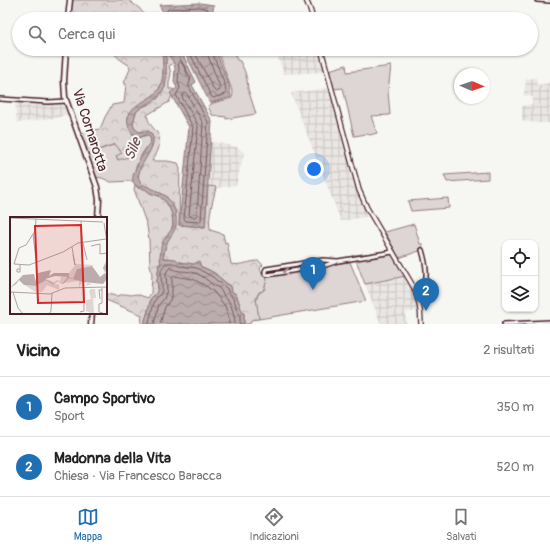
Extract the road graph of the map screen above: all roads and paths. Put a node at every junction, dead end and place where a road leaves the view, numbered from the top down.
1 (70, 0) edge
2 (306, 0) edge
3 (537, 0) edge
4 (550, 1) edge
5 (69, 12) edge
6 (311, 12) edge
7 (66, 56) edge
8 (323, 56) edge
9 (0, 99) edge
10 (66, 101) junction
11 (98, 217) edge
12 (422, 250) dead end
13 (393, 252) junction
14 (327, 262) junction
15 (418, 296) junction
16 (92, 314) edge
17 (550, 322) edge
18 (91, 324) edge
19 (421, 324) edge
20 (504, 324) edge

1 - 5 main road
2 - 6 street
3 - 4 street
7 - 10 main road, Via Cornarotta
8 - 13 street
9 - 10 street
10 - 11 main road, Via Cornarotta
12 - 15 street
13 - 14 street
13 - 15 street
14 -> 14 street
15 - 19 street
16 - 18 main road
17 - 20 street

